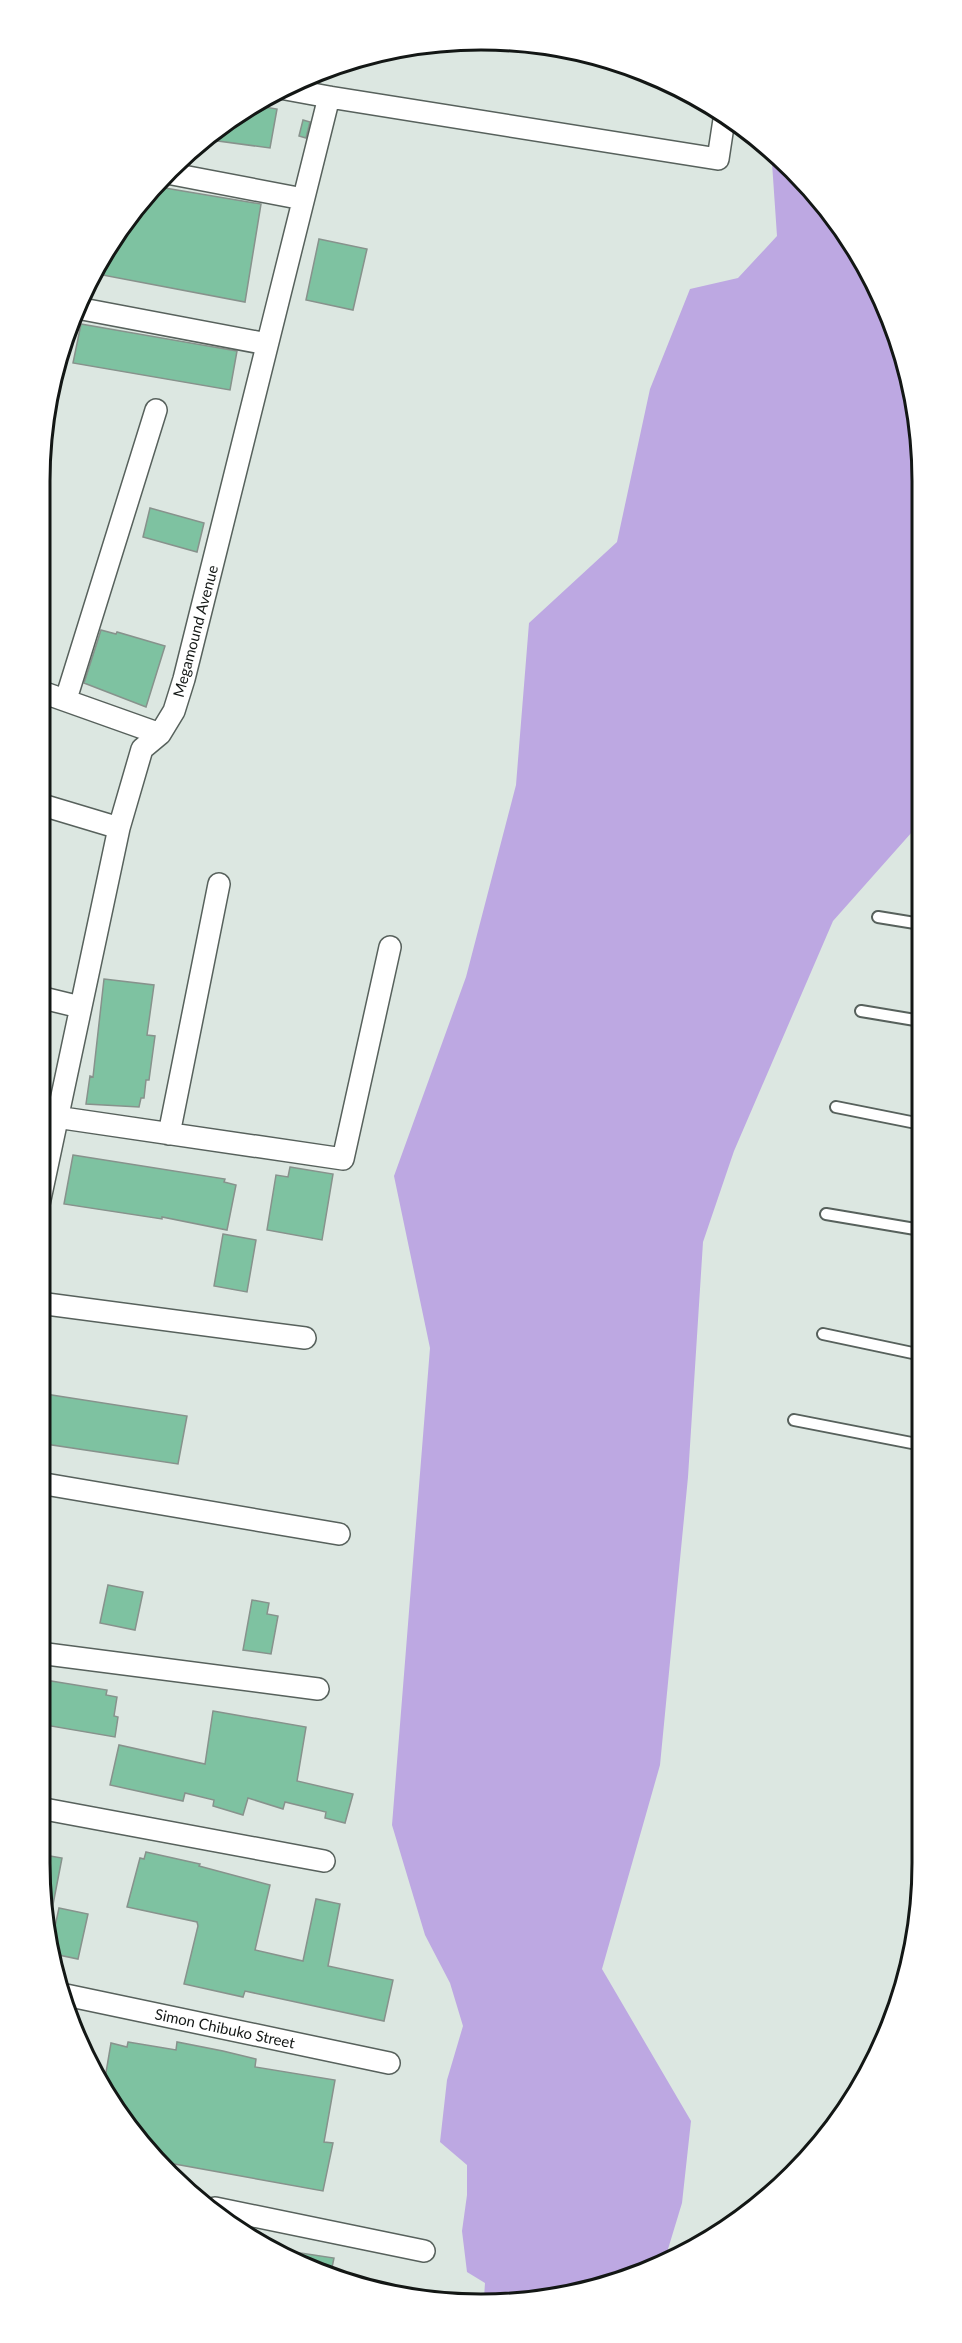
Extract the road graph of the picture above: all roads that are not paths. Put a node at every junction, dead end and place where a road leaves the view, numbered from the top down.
1 (296, 91) edge
2 (329, 97) junction
3 (723, 124) edge
4 (177, 175) edge
5 (303, 199) junction
6 (85, 310) edge
7 (267, 344) junction
8 (156, 410) dead end
9 (50, 694) edge
10 (66, 699) junction
11 (159, 734) junction
12 (50, 807) edge
13 (119, 828) junction
14 (219, 884) dead end
15 (878, 917) dead end
16 (912, 923) edge
17 (390, 947) dead end
18 (50, 1000) edge
19 (80, 1007) junction
20 (861, 1011) dead end
21 (912, 1020) edge
22 (836, 1107) dead end
23 (56, 1117) junction
24 (912, 1122) edge
25 (169, 1134) junction
26 (50, 1148) edge
27 (826, 1214) dead end
28 (912, 1228) edge
29 (50, 1304) edge
30 (823, 1334) dead end
31 (304, 1338) dead end
32 (912, 1353) edge
33 (794, 1420) dead end
34 (912, 1443) edge
35 (50, 1485) edge
36 (339, 1534) dead end
37 (50, 1654) edge
38 (318, 1689) dead end
39 (50, 1810) edge
40 (324, 1861) dead end
41 (71, 1996) edge
42 (389, 2063) dead end
43 (227, 2210) edge
44 (424, 2251) dead end

1 - 2 street
2 - 3 street
2 - 5 street, Megamound Avenue
4 - 5 street
5 - 7 street, Megamound Avenue
6 - 7 street
7 - 11 street, Megamound Avenue
8 - 10 street
9 - 10 street
10 - 11 street
11 - 13 street, Megamound Avenue
12 - 13 street
13 - 19 street, Megamound Avenue
14 - 25 street
15 - 16 lane
17 - 25 street
18 - 19 street
19 - 23 street, Megamound Avenue
20 - 21 lane
22 - 24 lane
23 - 25 street
23 - 26 street, Megamound Avenue
27 - 28 lane
29 - 31 street
30 - 32 lane
33 - 34 lane
35 - 36 street
37 - 38 street
39 - 40 street
41 - 42 street, Simon Chibuko Street
43 - 44 street

